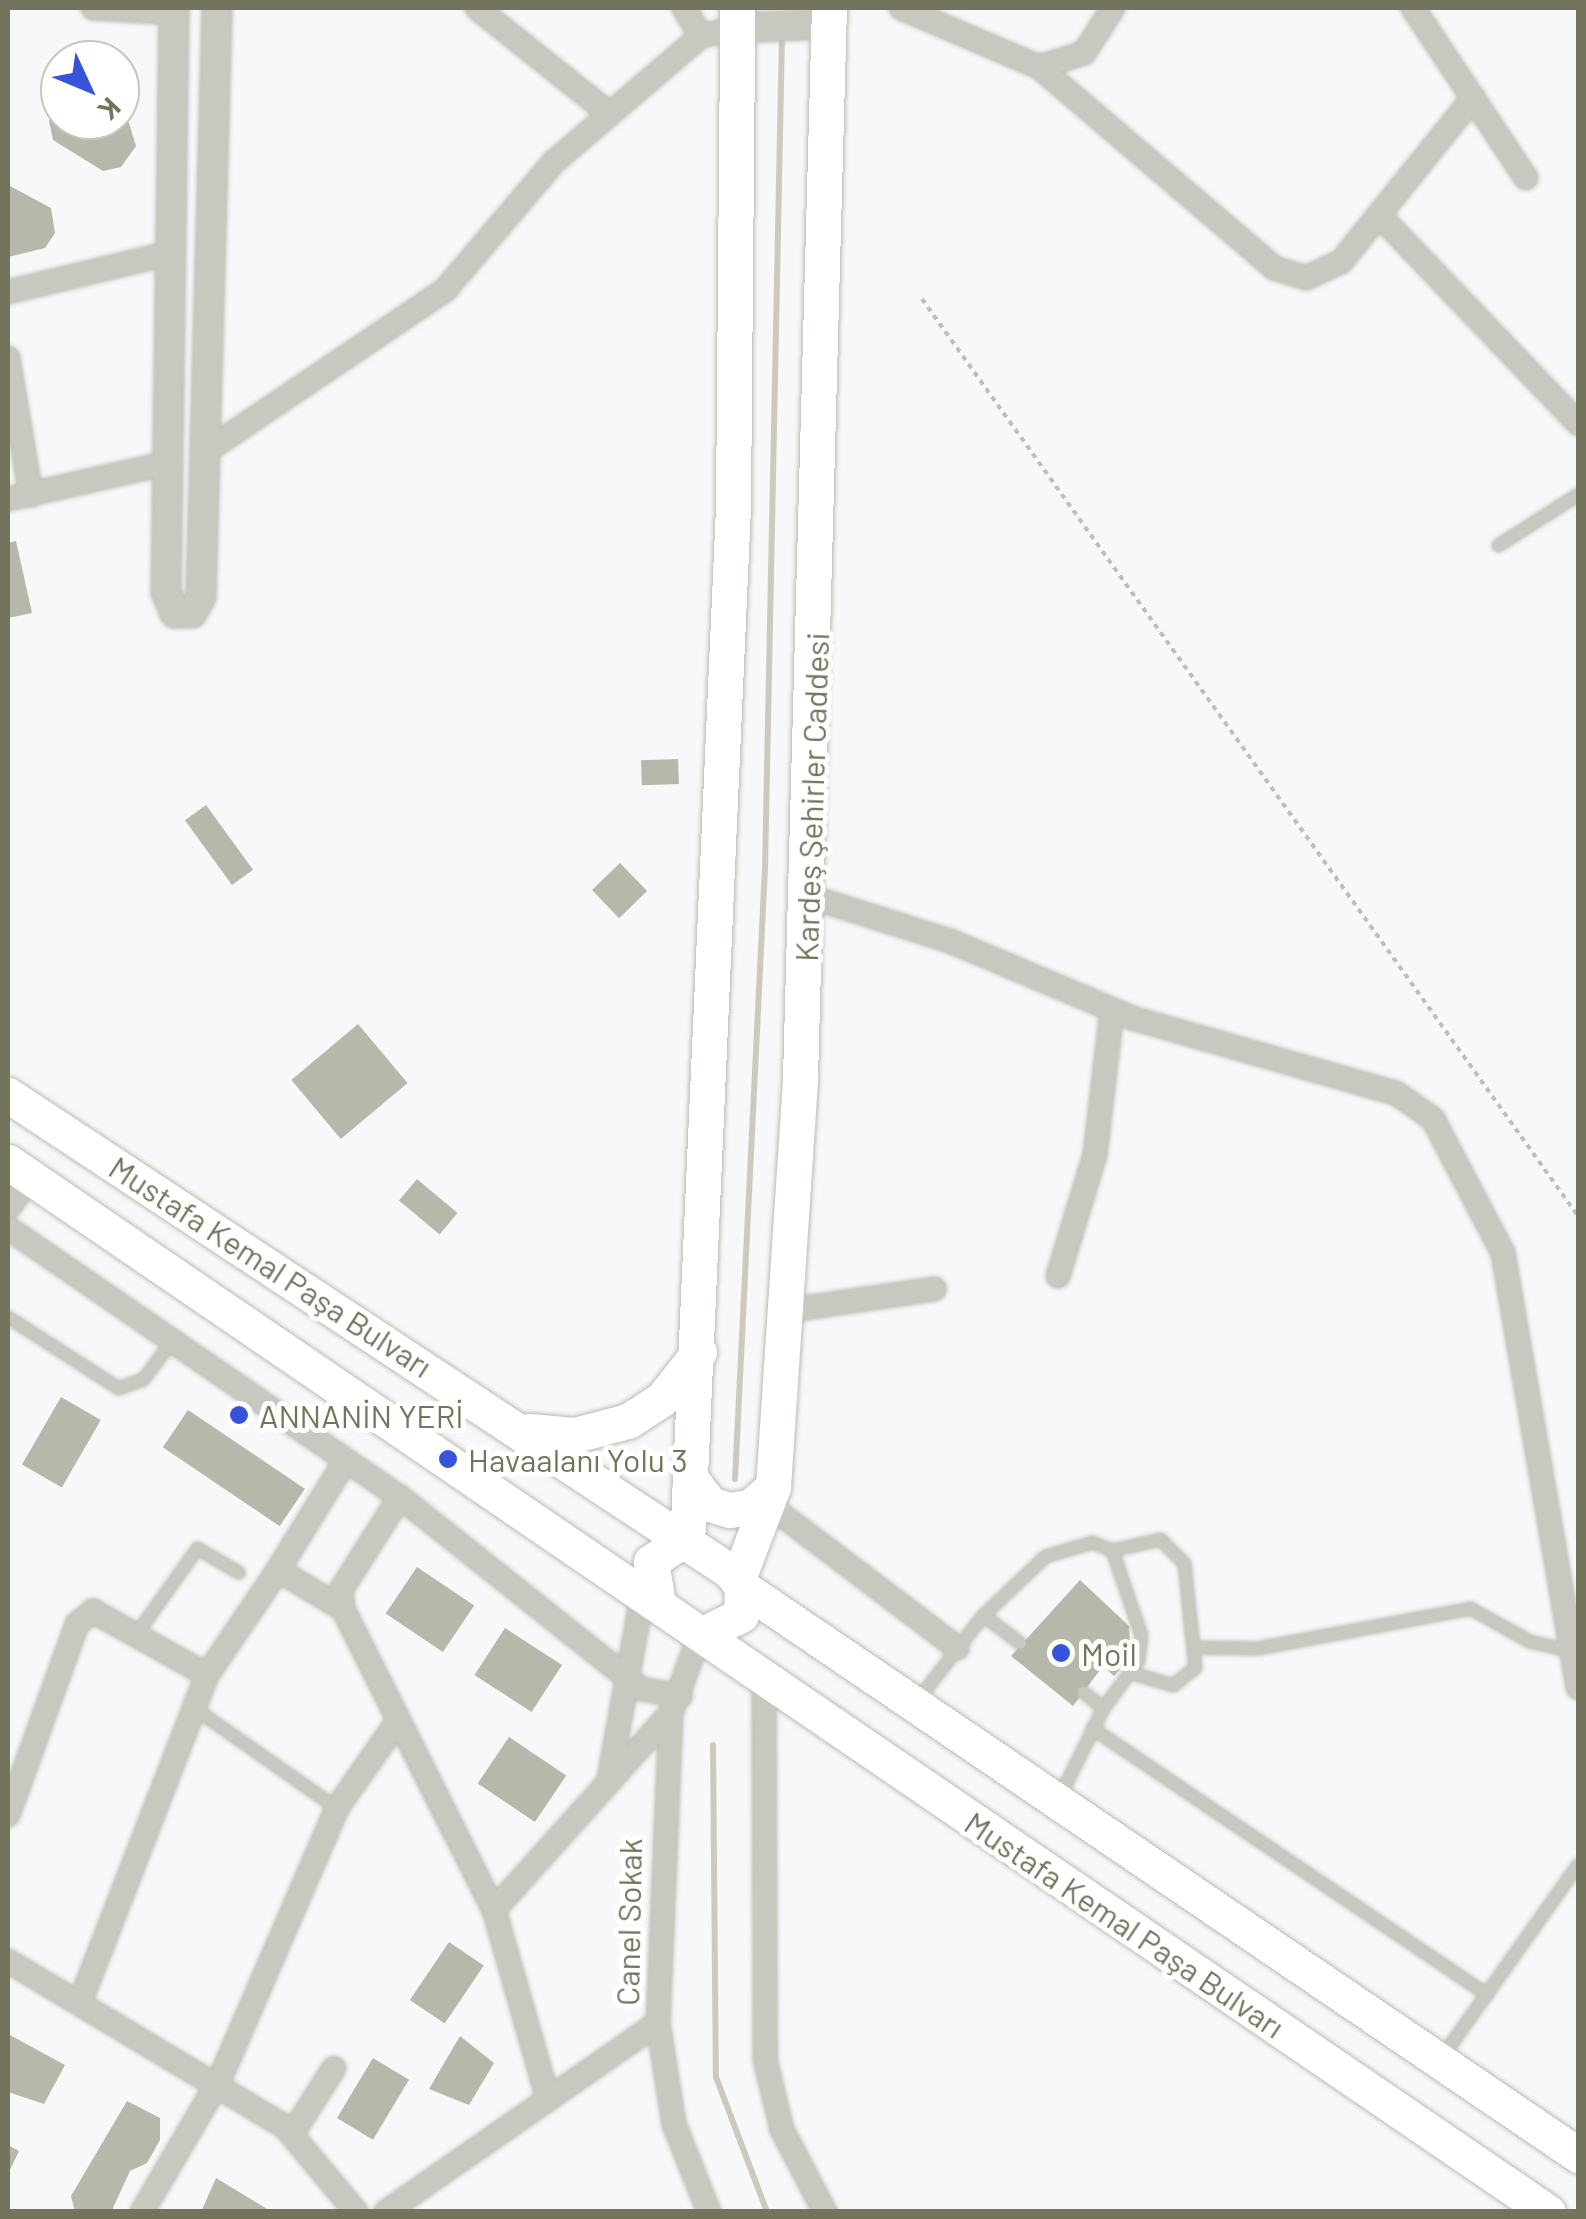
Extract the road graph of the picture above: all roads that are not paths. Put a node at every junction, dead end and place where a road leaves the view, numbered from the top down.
1 (93, 8) edge
2 (217, 8) edge
3 (477, 8) edge
4 (684, 8) edge
5 (900, 8) edge
6 (1113, 8) edge
7 (1412, 8) edge
8 (174, 10) edge
9 (829, 16) edge
10 (737, 18) edge
11 (702, 36) junction
12 (1039, 66) junction
13 (1473, 98) junction
14 (610, 114) junction
15 (1526, 178) dead end
16 (1379, 215) junction
17 (170, 253) junction
18 (8, 292) edge
19 (8, 358) edge
20 (1578, 422) edge
21 (205, 452) junction
22 (168, 463) junction
23 (1578, 494) edge
24 (19, 497) edge
25 (1498, 545) dead end
26 (808, 896) junction
27 (1112, 1011) junction
28 (8, 1095) edge
29 (14, 1181) edge
30 (8, 1228) edge
31 (1058, 1276) dead end
32 (934, 1289) dead end
33 (784, 1311) junction
34 (8, 1317) edge
35 (172, 1340) junction
36 (699, 1351) junction
37 (520, 1428) junction
38 (346, 1460) junction
39 (692, 1480) junction
40 (771, 1496) junction
41 (400, 1498) junction
42 (684, 1542) junction
43 (1112, 1550) junction
44 (278, 1570) junction
45 (238, 1572) dead end
46 (740, 1583) junction
47 (651, 1597) junction
48 (343, 1609) junction
49 (983, 1614) junction
50 (138, 1631) junction
51 (702, 1633) junction
52 (1020, 1643) dead end
53 (956, 1648) junction
54 (1192, 1648) junction
55 (1567, 1650) junction
56 (624, 1669) junction
57 (1129, 1672) junction
58 (207, 1676) junction
59 (764, 1679) junction
60 (1578, 1688) edge
61 (1083, 1692) dead end
62 (917, 1700) junction
63 (675, 1705) junction
64 (194, 1708) junction
65 (1103, 1708) junction
66 (398, 1721) junction
67 (1092, 1728) junction
68 (613, 1774) junction
69 (664, 1791) junction
70 (1059, 1797) junction
71 (337, 1808) junction
72 (8, 1814) edge
73 (1578, 1864) edge
74 (494, 1910) junction
75 (8, 1961) edge
76 (1487, 1994) junction
77 (80, 2000) junction
78 (658, 2023) junction
79 (1440, 2059) junction
80 (334, 2068) dead end
81 (219, 2081) junction
82 (546, 2092) junction
83 (292, 2134) junction
84 (1578, 2155) edge
85 (142, 2212) edge
86 (356, 2212) edge
87 (386, 2212) edge
88 (709, 2212) edge
89 (825, 2212) edge
90 (1548, 2212) edge

1 - 8 street
2 - 21 street
3 - 14 street
4 - 11 street
5 - 12 street
6 - 12 street
7 - 13 street
8 - 17 street
9 - 10 street
9 - 26 main road, Kardeş Şehirler Caddesi
10 - 11 street
10 - 36 main road
11 - 14 street
12 - 16 street
13 - 15 street
13 - 16 street
14 - 21 street
16 - 20 street
17 - 18 street
17 - 22 street
19 - 24 street
21 - 22 street
22 - 24 street
23 - 25 lane
26 - 27 street
26 - 33 main road, Kardeş Şehirler Caddesi
27 - 31 street
27 - 55 street
28 - 37 main road, Mustafa Kemal Paşa Bulvarı
29 - 47 main road, Mustafa Kemal Paşa Bulvarı
30 - 35 street
32 - 33 street
33 - 40 main road, Kardeş Şehirler Caddesi
34 - 35 lane
35 - 38 street
36 - 37 main road
36 - 39 main road
37 - 42 main road, Mustafa Kemal Paşa Bulvarı
38 - 41 street
38 - 44 street
39 - 40 main road
39 - 42 main road
40 - 46 main road, Kardeş Şehirler Caddesi
40 - 53 street
41 - 48 street
41 - 56 street
42 - 46 main road
42 - 47 main road
43 - 49 lane
43 - 54 lane
43 - 57 lane
44 - 48 street
44 - 58 street
45 - 50 lane
46 - 51 main road
46 - 62 main road, Mustafa Kemal Paşa Bulvarı
47 - 51 main road
47 - 56 street
48 - 66 street
49 - 52 lane
49 - 53 lane
50 - 58 street
50 - 72 street
51 - 59 main road, Mustafa Kemal Paşa Bulvarı
51 - 63 street, Canel Sokak
53 - 62 lane
54 - 55 lane
54 - 57 lane
55 - 60 street
56 - 63 street
56 - 68 street
57 - 65 lane
58 - 64 street
59 - 89 street
59 - 90 main road, Mustafa Kemal Paşa Bulvarı
61 - 65 lane
62 - 70 main road, Mustafa Kemal Paşa Bulvarı
63 - 68 street
63 - 69 street, Canel Sokak
64 - 71 lane
64 - 77 street
65 - 67 lane
66 - 71 street
66 - 74 street
67 - 70 lane
67 - 76 lane
68 - 69 street
68 - 74 street
69 - 78 street, Canel Sokak
70 - 79 main road, Mustafa Kemal Paşa Bulvarı
71 - 81 street
73 - 76 lane
74 - 82 street
75 - 77 street
76 - 79 lane
77 - 81 street
78 - 82 street
78 - 88 street, Canel Sokak
79 - 84 main road, Mustafa Kemal Paşa Bulvarı
80 - 83 street
81 - 83 street
81 - 85 street
82 - 87 street
83 - 86 street

